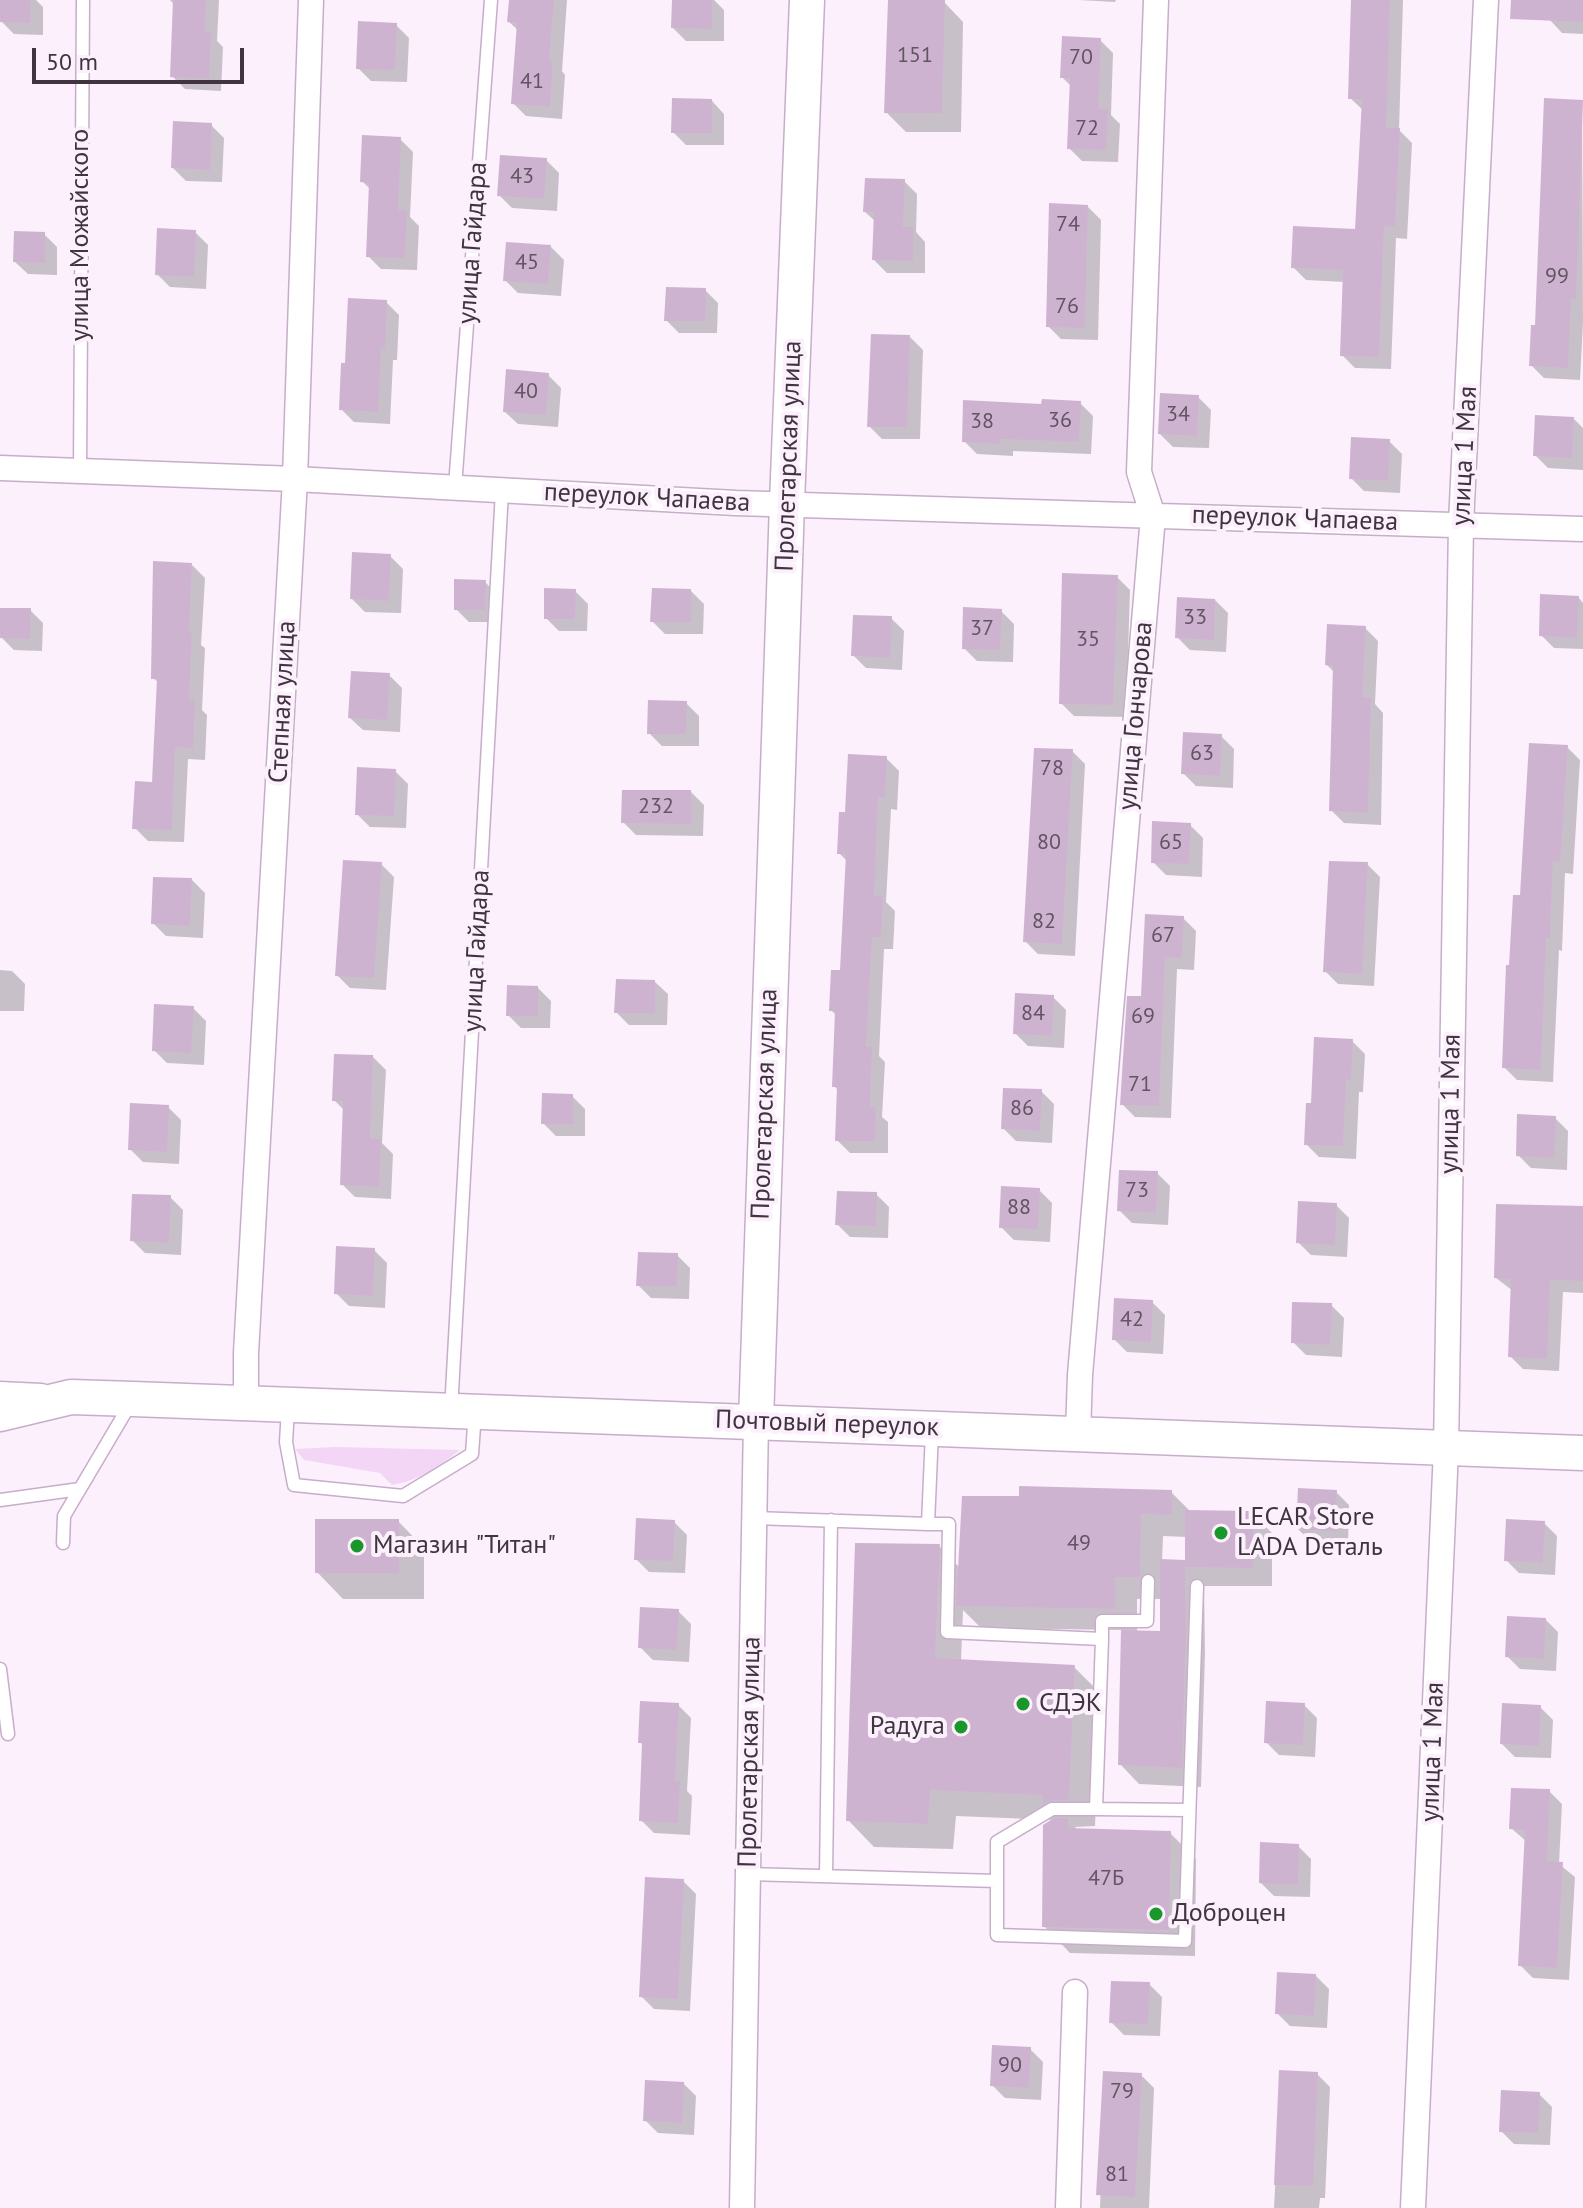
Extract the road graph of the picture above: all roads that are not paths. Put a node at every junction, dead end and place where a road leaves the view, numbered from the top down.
1 (83, 0) edge
2 (311, 0) edge
3 (491, 0) edge
4 (807, 0) edge
5 (1156, 0) edge
6 (1486, 0) edge
7 (0, 468) edge
8 (80, 470) junction
9 (295, 479) junction
10 (455, 487) junction
11 (502, 491) junction
12 (787, 503) junction
13 (1153, 516) junction
14 (1461, 524) junction
15 (1583, 529) edge
16 (0, 1394) edge
17 (71, 1397) junction
18 (133, 1399) junction
19 (246, 1404) junction
20 (288, 1405) junction
21 (463, 1411) junction
22 (0, 1414) edge
23 (756, 1421) junction
24 (932, 1427) junction
25 (1078, 1433) junction
26 (1446, 1449) junction
27 (1583, 1453) edge
28 (80, 1489) junction
29 (0, 1500) edge
30 (754, 1518) junction
31 (831, 1520) junction
32 (928, 1524) junction
33 (63, 1543) dead end
34 (1148, 1581) dead end
35 (1197, 1586) dead end
36 (1102, 1639) junction
37 (0, 1669) edge
38 (8, 1734) dead end
39 (1096, 1809) junction
40 (1189, 1810) junction
41 (748, 1874) junction
42 (826, 1876) junction
43 (997, 1881) junction
44 (1075, 1992) dead end
45 (742, 2208) edge
46 (1068, 2208) edge
47 (1413, 2208) edge

1 - 8 lane, улица Можайского
2 - 9 street, Степная улица
3 - 10 lane, улица Гайдара
4 - 12 main road, Пролетарская улица
5 - 13 street, улица Гончарова
6 - 14 street, улица 1 Мая
7 - 8 street, переулок Чапаева
8 - 9 street, переулок Чапаева
9 - 10 street, переулок Чапаева
9 - 19 street, Степная улица
10 - 11 street, переулок Чапаева
11 - 12 street, переулок Чапаева
11 - 21 lane, улица Гайдара
12 - 13 street, переулок Чапаева
12 - 23 main road, Пролетарская улица
13 - 14 street, переулок Чапаева
13 - 25 street, улица Гончарова
14 - 15 street, переулок Чапаева
14 - 26 street, улица 1 Мая
16 - 17 street
17 - 18 main road, Почтовый переулок
17 - 22 main road, Почтовый переулок
18 - 19 main road, Почтовый переулок
18 - 28 lane
19 - 20 main road, Почтовый переулок
20 - 21 main road, Почтовый переулок
20 - 21 lane, улица Гайдара
21 - 23 main road, Почтовый переулок
23 - 24 main road, Почтовый переулок
23 - 30 street, Пролетарская улица
24 - 25 main road, Почтовый переулок
24 - 32 lane
25 - 26 main road, Почтовый переулок
26 - 27 main road, Почтовый переулок
26 - 47 street, улица 1 Мая
28 - 29 lane
28 - 33 lane
30 - 31 lane
30 - 41 street, Пролетарская улица
31 - 32 lane
31 - 42 lane
32 - 36 lane
34 - 36 lane
35 - 40 lane
36 - 39 lane
37 - 38 lane
39 - 40 lane
39 - 43 lane
40 - 43 lane
41 - 42 lane
41 - 45 street, Пролетарская улица
42 - 43 lane
44 - 46 street

